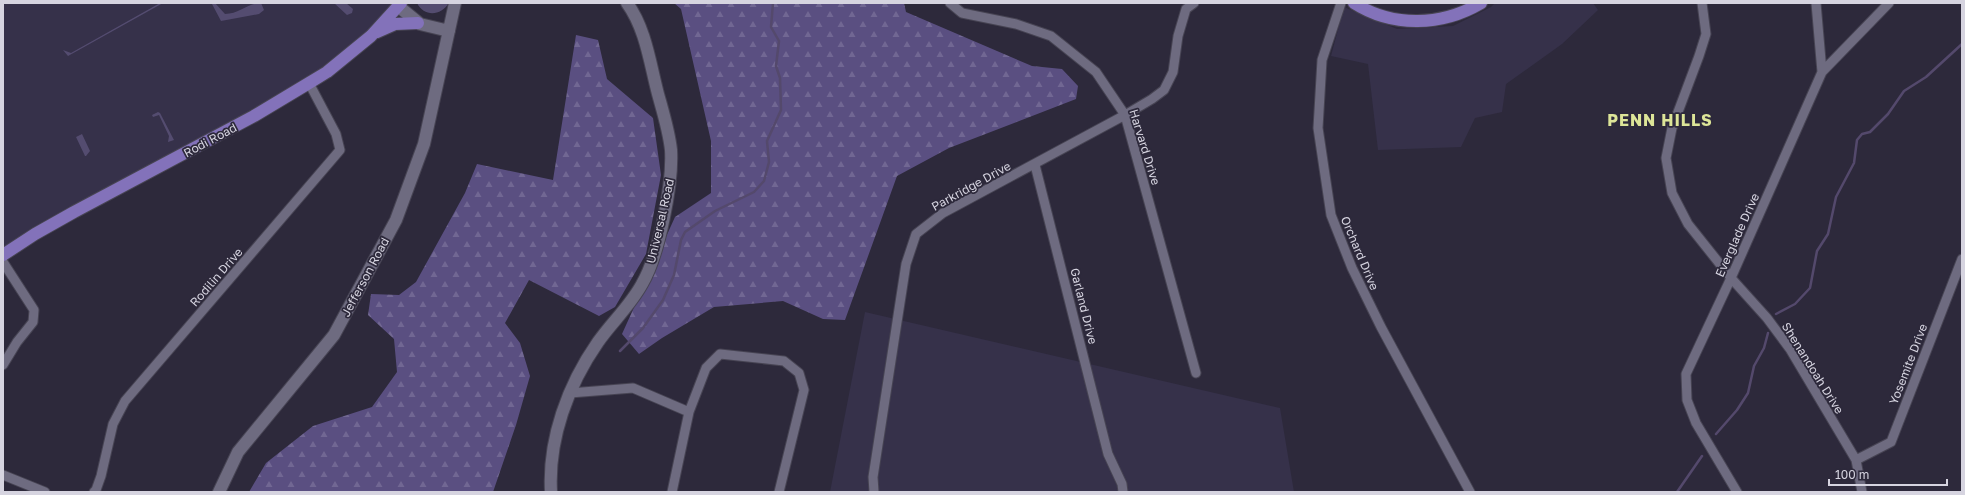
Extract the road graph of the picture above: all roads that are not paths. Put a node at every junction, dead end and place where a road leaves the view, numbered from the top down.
1 (455, 3) edge
2 (627, 3) edge
3 (950, 3) edge
4 (1341, 3) edge
5 (1354, 3) edge
6 (1481, 3) edge
7 (1702, 3) edge
8 (1816, 3) edge
9 (1889, 3) edge
10 (400, 4) edge
11 (1186, 5) edge
12 (418, 23) junction
13 (449, 28) junction
14 (371, 36) junction
15 (1822, 72) junction
16 (309, 84) junction
17 (1125, 115) junction
18 (1035, 164) junction
19 (3, 255) edge
20 (1962, 259) edge
21 (3, 262) edge
22 (1731, 278) junction
23 (3, 364) edge
24 (1196, 373) dead end
25 (570, 393) junction
26 (689, 412) junction
27 (1856, 460) junction
28 (3, 475) edge
29 (45, 492) edge
30 (94, 492) edge
31 (219, 492) edge
32 (551, 492) edge
33 (672, 492) edge
34 (778, 492) edge
35 (874, 492) edge
36 (1123, 492) edge
37 (1470, 492) edge
38 (1738, 492) edge
39 (1862, 492) edge

1 - 13 street, Jefferson Road
2 - 25 street, Universal Road
3 - 17 street, Harvard Drive
4 - 37 street, Orchard Drive
5 - 6 main road
7 - 22 street, Shenandoah Drive
8 - 15 street
9 - 15 street, Everglade Drive
10 - 12 street
10 - 13 street
10 - 14 main road, Rodi Road
11 - 17 street, Parkridge Drive
12 - 13 street
12 - 14 main road
13 - 31 street, Jefferson Road
14 - 16 main road, Rodi Road
15 - 22 street, Everglade Drive
16 - 19 main road, Rodi Road
16 - 30 street, Rodilin Drive
17 - 18 street, Parkridge Drive
17 - 24 street, Harvard Drive
18 - 35 street, Parkridge Drive
18 - 36 street, Garland Drive
20 - 27 street, Yosemite Drive
21 - 23 street
22 - 27 street, Shenandoah Drive
22 - 38 street, Everglade Drive
25 - 26 street
25 - 32 street, Universal Road
26 - 33 street
26 - 34 street
27 - 39 street, Shenandoah Drive
28 - 29 street

